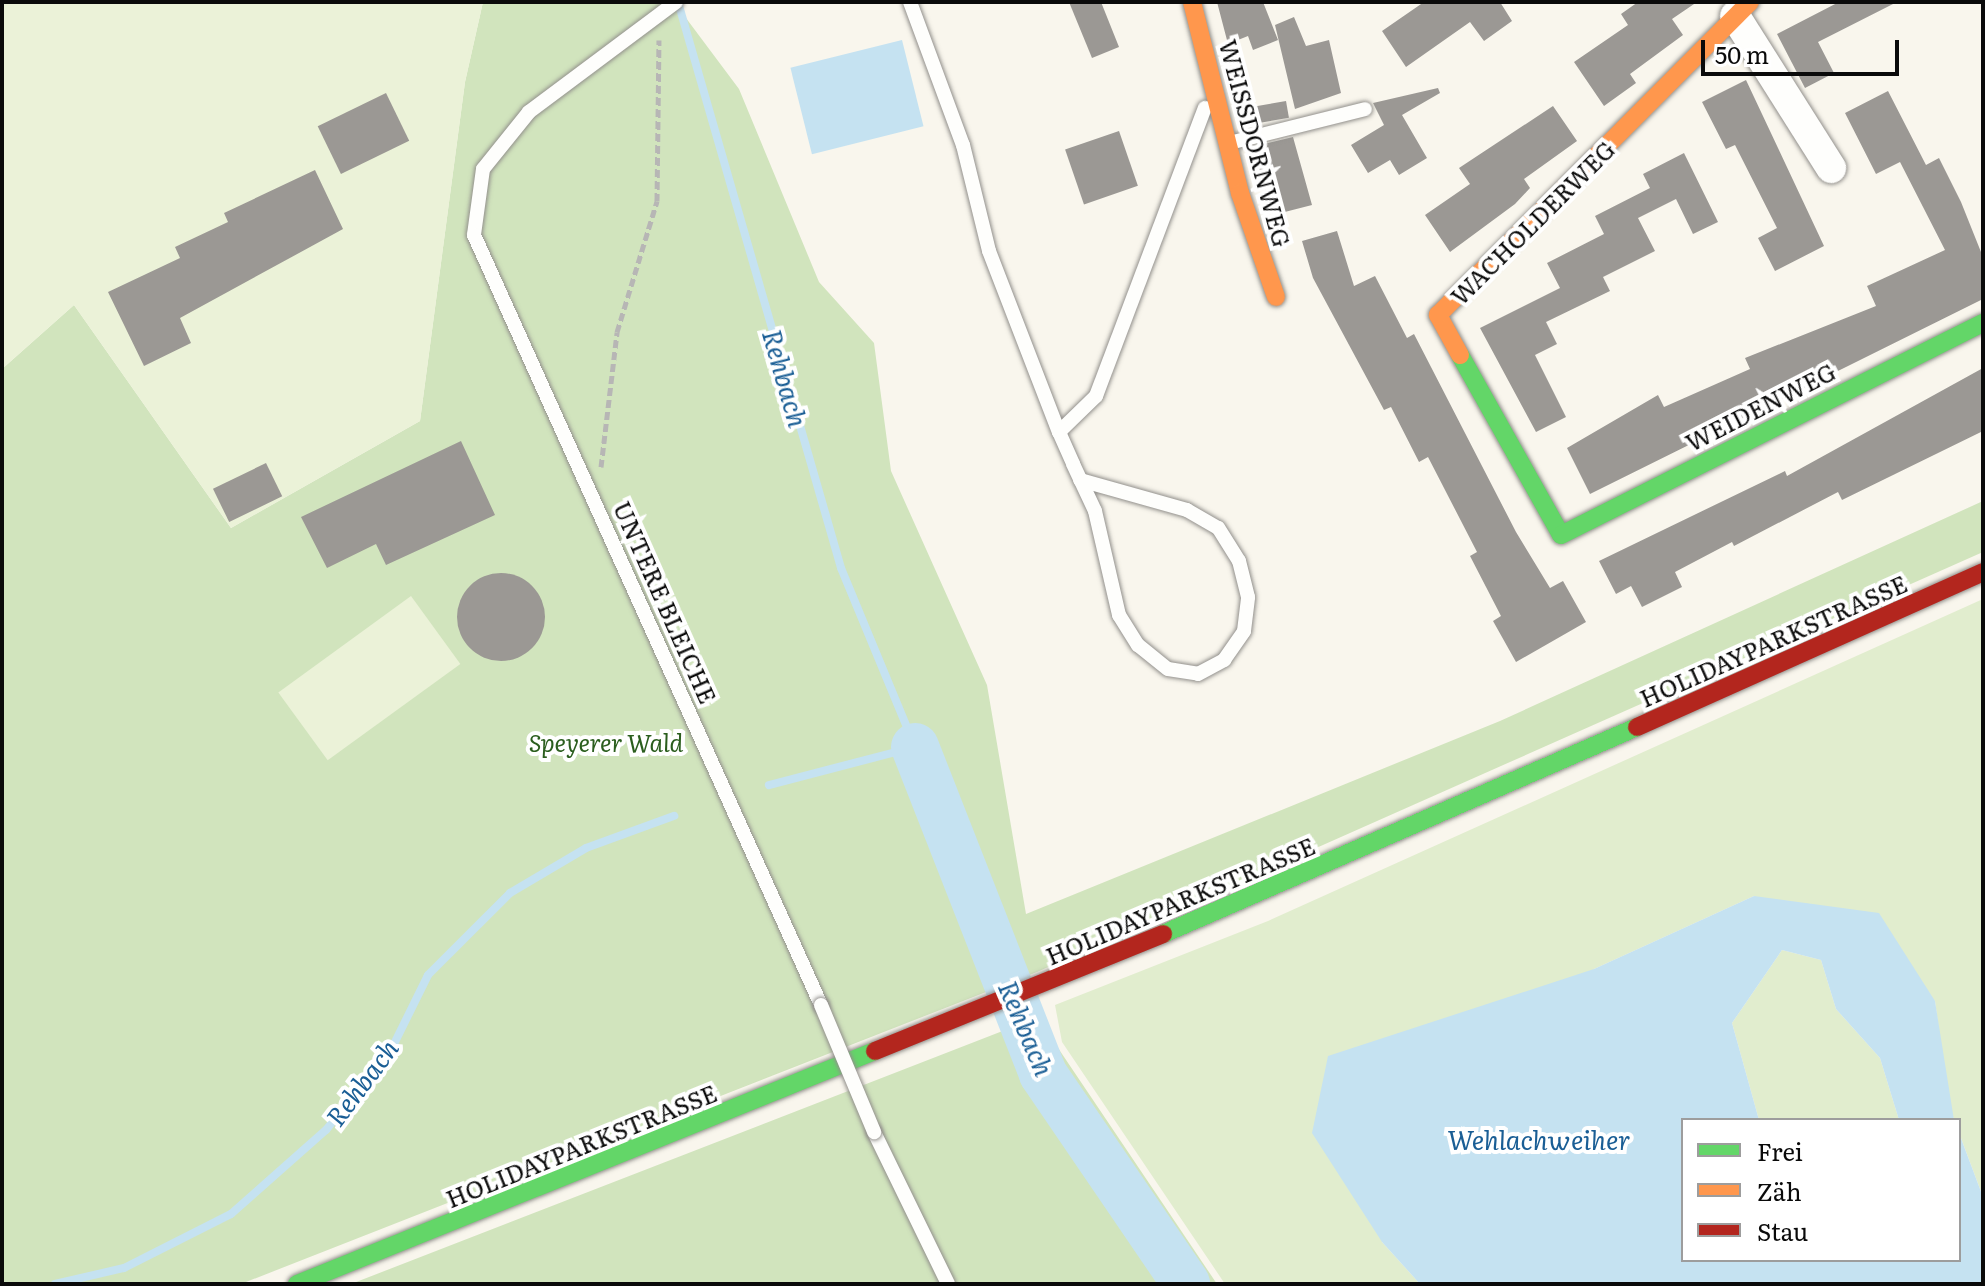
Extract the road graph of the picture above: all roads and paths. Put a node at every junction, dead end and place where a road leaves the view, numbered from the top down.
1 (676, 2) edge
2 (910, 2) edge
3 (1192, 2) edge
4 (1743, 9) edge
5 (659, 14) junction
6 (1212, 73) junction
7 (1365, 109) dead end
8 (1228, 143) junction
9 (1831, 168) dead end
10 (1276, 297) dead end
11 (1983, 323) edge
12 (1059, 432) junction
13 (1080, 480) junction
14 (597, 500) junction
15 (1561, 535) joint
16 (1983, 572) edge
17 (297, 1284) edge
18 (948, 1284) edge

1 - 5 lane, UNTERE BLEICHE
2 - 12 lane
3 - 6 main road, WEISSDORNWEG
4 - 9 street, WACHOLDERWEG
4 - 15 main road, WACHOLDERWEG
5 - 14 path
5 - 14 lane, UNTERE BLEICHE
6 - 8 main road, WEISSDORNWEG
6 - 12 lane
7 - 8 lane
8 - 10 main road, WEISSDORNWEG
11 - 15 main road, WEIDENWEG
12 - 13 lane
13 - 13 lane
14 - 18 lane, UNTERE BLEICHE, bridge
16 - 17 main road, HOLIDAYPARKSTRASSE

